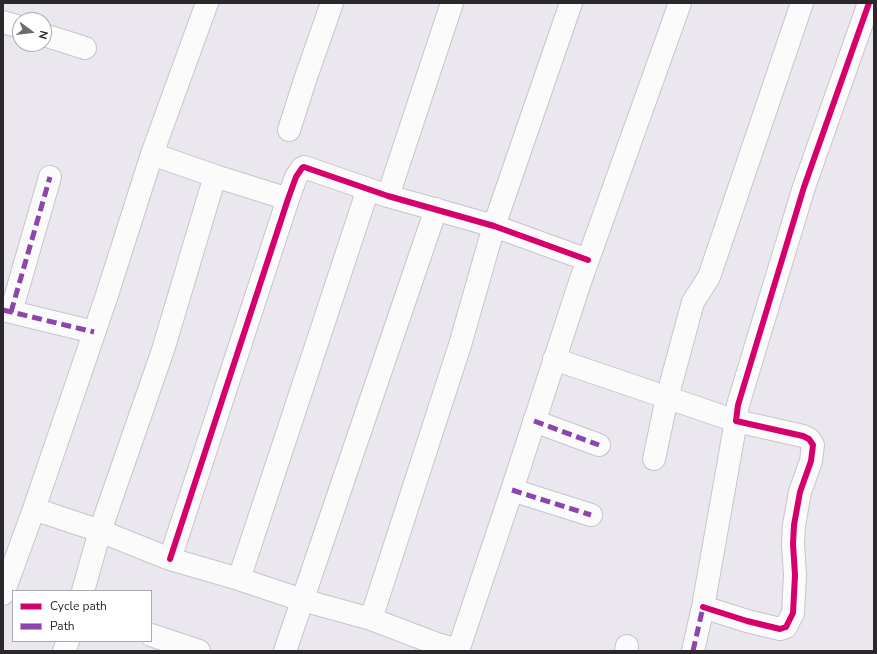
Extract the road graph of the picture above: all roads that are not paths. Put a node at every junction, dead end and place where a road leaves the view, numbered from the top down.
1 (207, 3) edge
2 (332, 3) edge
3 (452, 3) edge
4 (571, 3) edge
5 (680, 3) edge
6 (802, 3) edge
7 (869, 3) edge
8 (52, 38) edge
9 (85, 48) dead end
10 (289, 130) dead end
11 (152, 154) junction
12 (214, 176) junction
13 (50, 177) dead end
14 (378, 192) junction
15 (288, 199) junction
16 (436, 209) junction
17 (494, 226) junction
18 (588, 260) junction
19 (7, 311) edge
20 (94, 332) junction
21 (554, 359) junction
22 (667, 398) junction
23 (534, 421) junction
24 (736, 421) junction
25 (599, 445) dead end
26 (654, 459) dead end
27 (512, 490) junction
28 (34, 509) junction
29 (591, 515) dead end
30 (100, 531) junction
31 (170, 559) junction
32 (239, 579) junction
33 (83, 590) edge
34 (3, 594) edge
35 (302, 600) junction
36 (703, 607) junction
37 (371, 619) junction
38 (152, 635) edge
39 (458, 650) edge
40 (199, 651) edge
41 (285, 651) edge
42 (693, 651) edge

1 - 11 street
2 - 10 street
3 - 14 street
4 - 17 street
5 - 18 street
6 - 22 street
7 - 24 street
8 - 9 street
11 - 12 street
11 - 20 street
12 - 15 street
12 - 30 street
13 - 19 street
14 - 15 street
14 - 16 street
14 - 32 street
15 - 31 street
16 - 17 street
16 - 35 street
17 - 18 street
17 - 37 street
18 - 21 street
19 - 20 street
20 - 28 street
21 - 22 street
21 - 23 street
22 - 24 street
22 - 26 street
23 - 25 street
23 - 27 street
24 - 36 street
24 - 36 street
27 - 29 street
27 - 39 street
28 - 30 street
28 - 34 street
30 - 31 street
30 - 33 street
31 - 32 street
32 - 35 street
35 - 37 street
35 - 41 street
36 - 42 street
37 - 39 street
38 - 40 street

